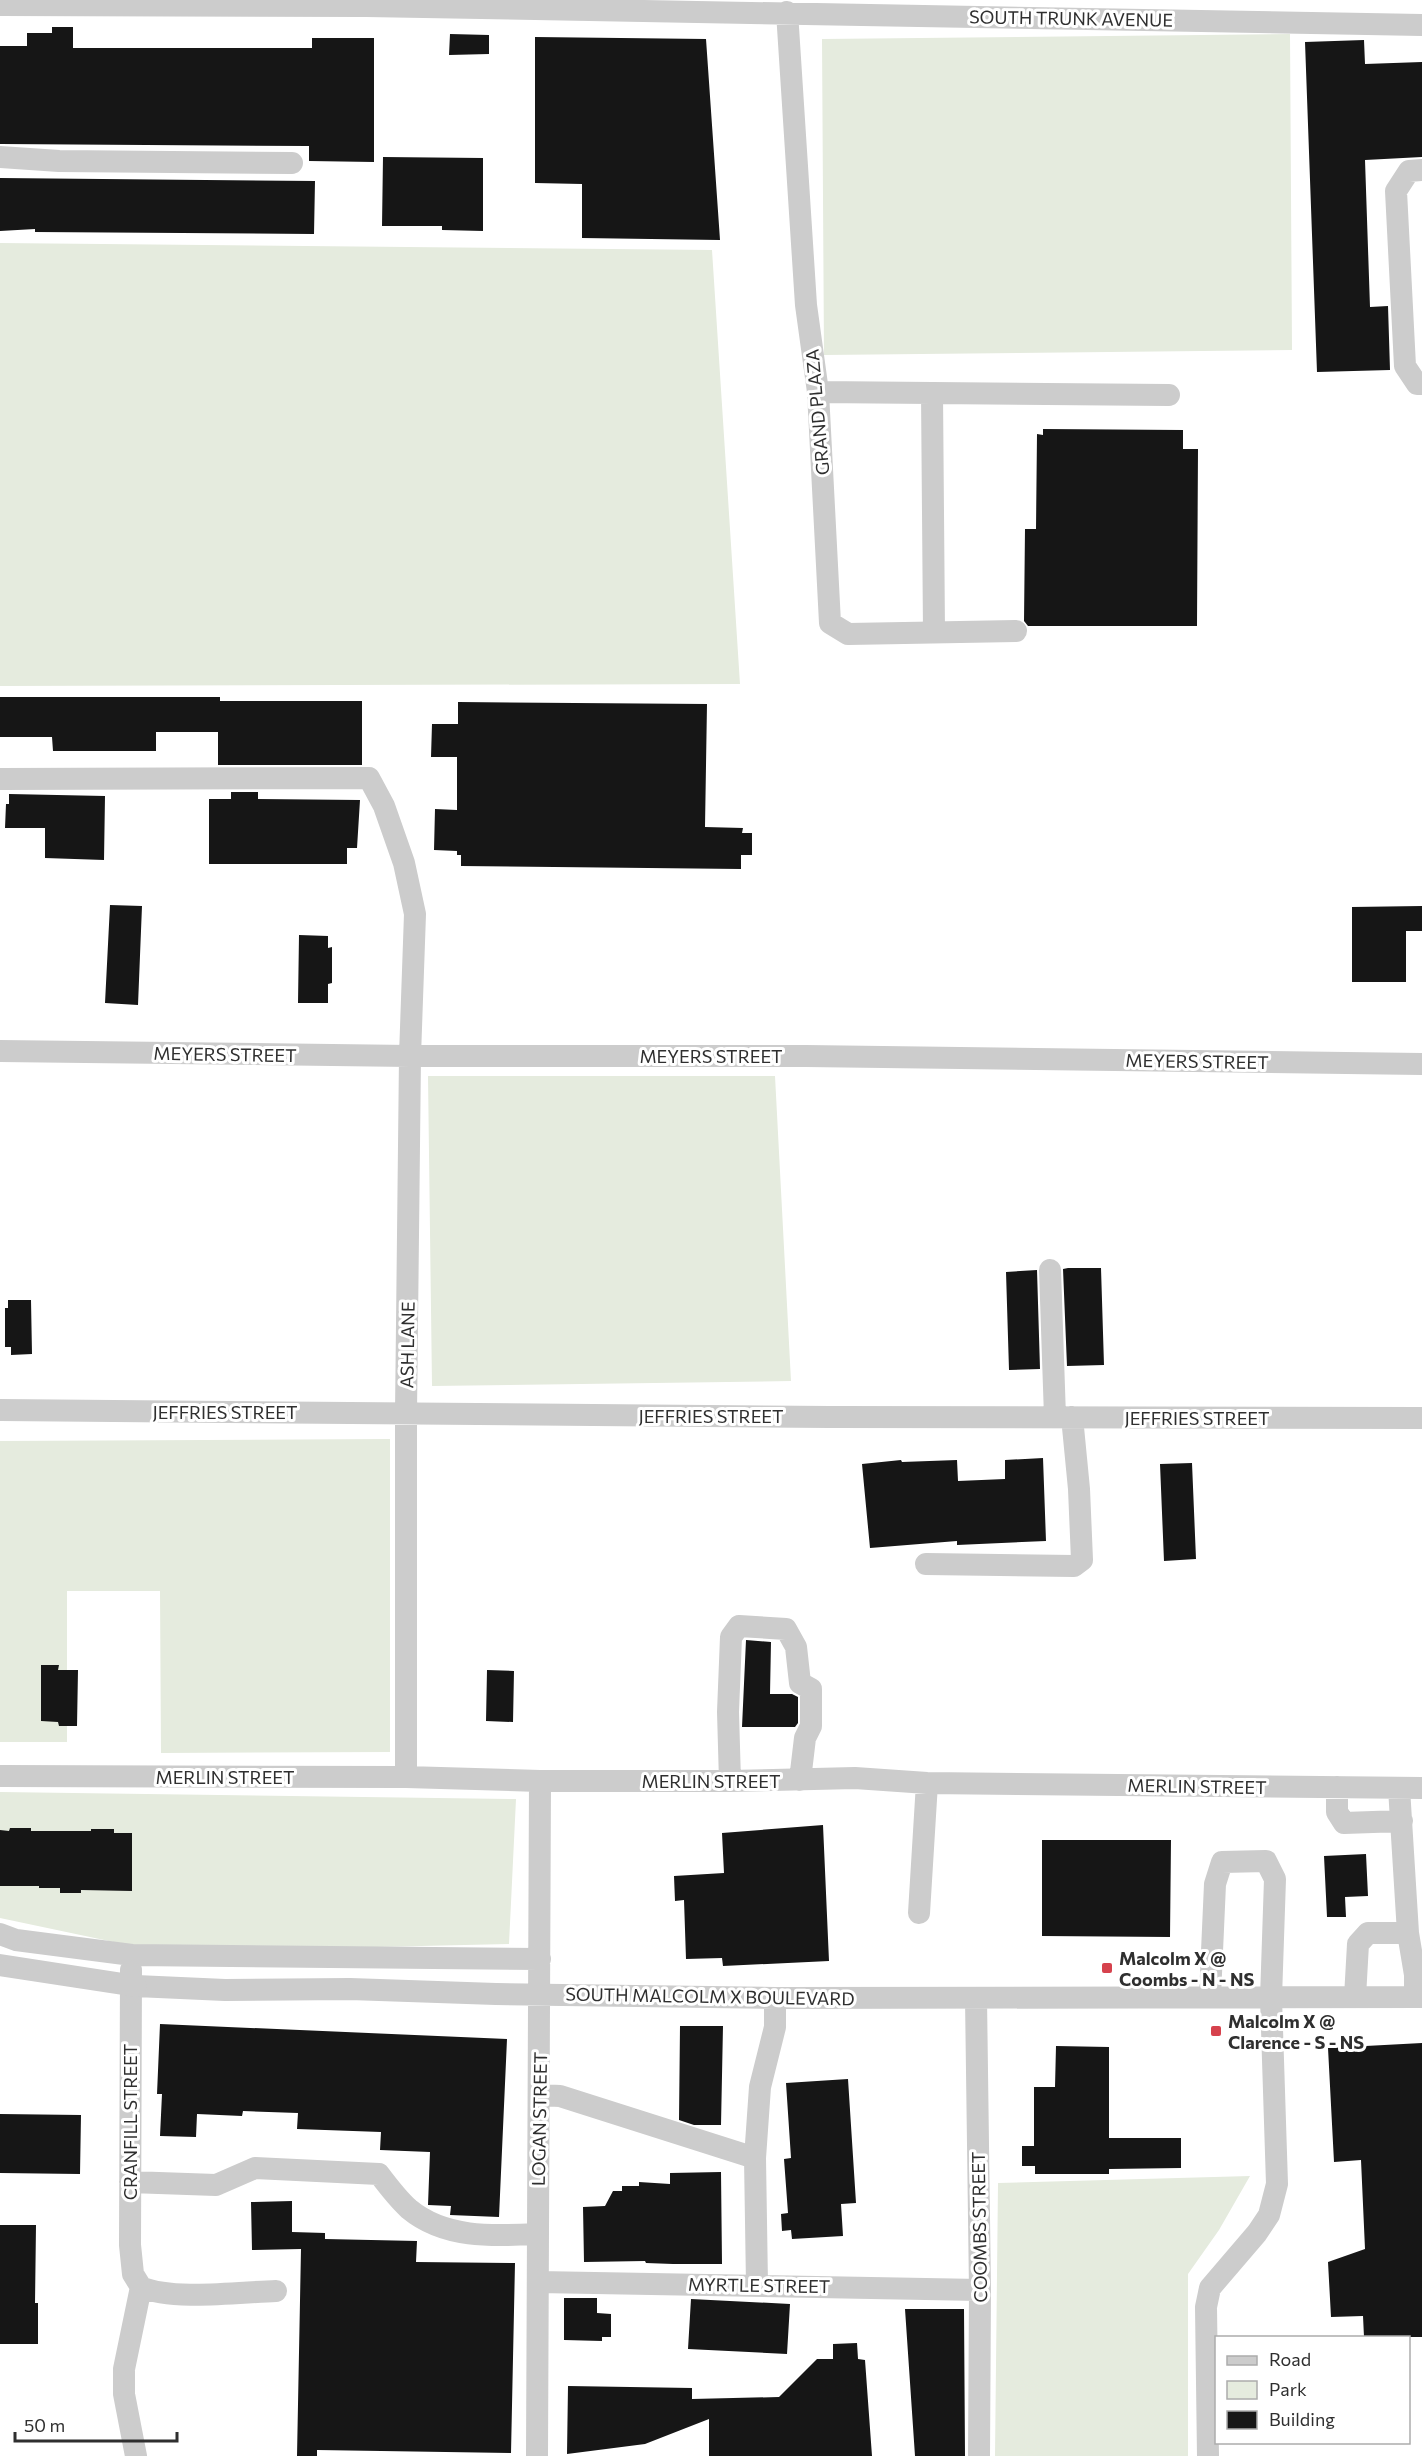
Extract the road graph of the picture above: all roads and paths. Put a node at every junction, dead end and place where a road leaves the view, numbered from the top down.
1 (365, 3) edge
2 (0, 5) edge
3 (787, 12) junction
4 (1422, 25) edge
5 (0, 157) edge
6 (292, 162) dead end
7 (1422, 170) edge
8 (1422, 384) edge
9 (818, 392) junction
10 (932, 393) junction
11 (1169, 395) dead end
12 (1016, 631) dead end
13 (934, 632) junction
14 (0, 780) edge
15 (0, 1051) edge
16 (410, 1056) junction
17 (1422, 1064) edge
18 (1050, 1270) dead end
19 (0, 1410) edge
20 (406, 1413) junction
21 (1063, 1417) junction
22 (1422, 1418) edge
23 (926, 1564) dead end
24 (0, 1776) edge
25 (406, 1777) junction
26 (800, 1780) junction
27 (540, 1781) junction
28 (730, 1781) junction
29 (927, 1783) junction
30 (1337, 1787) junction
31 (1399, 1788) junction
32 (1422, 1788) edge
33 (1402, 1821) junction
34 (919, 1913) dead end
35 (1408, 1933) junction
36 (0, 1934) edge
37 (132, 1955) junction
38 (540, 1959) junction
39 (0, 1965) edge
40 (540, 1994) junction
41 (1210, 1996) junction
42 (1355, 1997) junction
43 (1419, 1997) edge
44 (774, 1998) junction
45 (976, 1998) junction
46 (1272, 1998) junction
47 (540, 2095) junction
48 (755, 2158) junction
49 (130, 2182) junction
50 (537, 2234) junction
51 (538, 2282) junction
52 (757, 2285) junction
53 (141, 2287) junction
54 (980, 2290) junction
55 (276, 2291) dead end
56 (136, 2456) edge
57 (537, 2456) edge
58 (979, 2456) edge
59 (1208, 2456) edge

1 - 2 street, SOUTH TRUNK AVENUE
1 - 3 street, SOUTH TRUNK AVENUE
3 - 4 street, SOUTH TRUNK AVENUE
3 - 9 street, GRAND PLAZA
5 - 6 street
7 - 8 street
9 - 10 street
9 - 13 street, GRAND PLAZA
10 - 11 street
10 - 13 street
12 - 13 street, GRAND PLAZA
14 - 16 street, ASH LANE
15 - 16 street, MEYERS STREET
16 - 17 street, MEYERS STREET
16 - 20 street, ASH LANE
18 - 21 street
19 - 20 street, JEFFRIES STREET
20 - 21 street, JEFFRIES STREET
20 - 25 street, ASH LANE
21 - 22 street, JEFFRIES STREET
21 - 23 street
24 - 25 street, MERLIN STREET
25 - 27 street, MERLIN STREET
26 - 28 street, MERLIN STREET
26 - 28 street
26 - 29 street, MERLIN STREET
27 - 28 street, MERLIN STREET
27 - 38 street, LOGAN STREET
29 - 30 street, MERLIN STREET
29 - 34 street
30 - 31 street, MERLIN STREET
30 - 33 street
31 - 32 street, MERLIN STREET
31 - 33 street
33 - 35 street
35 - 42 street
35 - 43 street
36 - 37 street
37 - 38 street
37 - 49 street, CRANFILL STREET
38 - 40 street, LOGAN STREET
39 - 40 street, SOUTH MALCOLM X BOULEVARD, bridge
40 - 44 street, SOUTH MALCOLM X BOULEVARD
40 - 47 street, LOGAN STREET
41 - 45 street, SOUTH MALCOLM X BOULEVARD
41 - 46 street, SOUTH MALCOLM X BOULEVARD
41 - 46 street
42 - 43 street, SOUTH MALCOLM X BOULEVARD
42 - 46 street, SOUTH MALCOLM X BOULEVARD
44 - 45 street, SOUTH MALCOLM X BOULEVARD
44 - 48 street
45 - 54 street, COOMBS STREET
46 - 59 street
47 - 48 street
47 - 50 street, LOGAN STREET
48 - 52 street
49 - 50 street
49 - 53 street, CRANFILL STREET
50 - 51 street, LOGAN STREET
51 - 52 street, MYRTLE STREET
51 - 57 street, LOGAN STREET
52 - 54 street, MYRTLE STREET
53 - 55 street
53 - 56 street
54 - 58 street, COOMBS STREET

